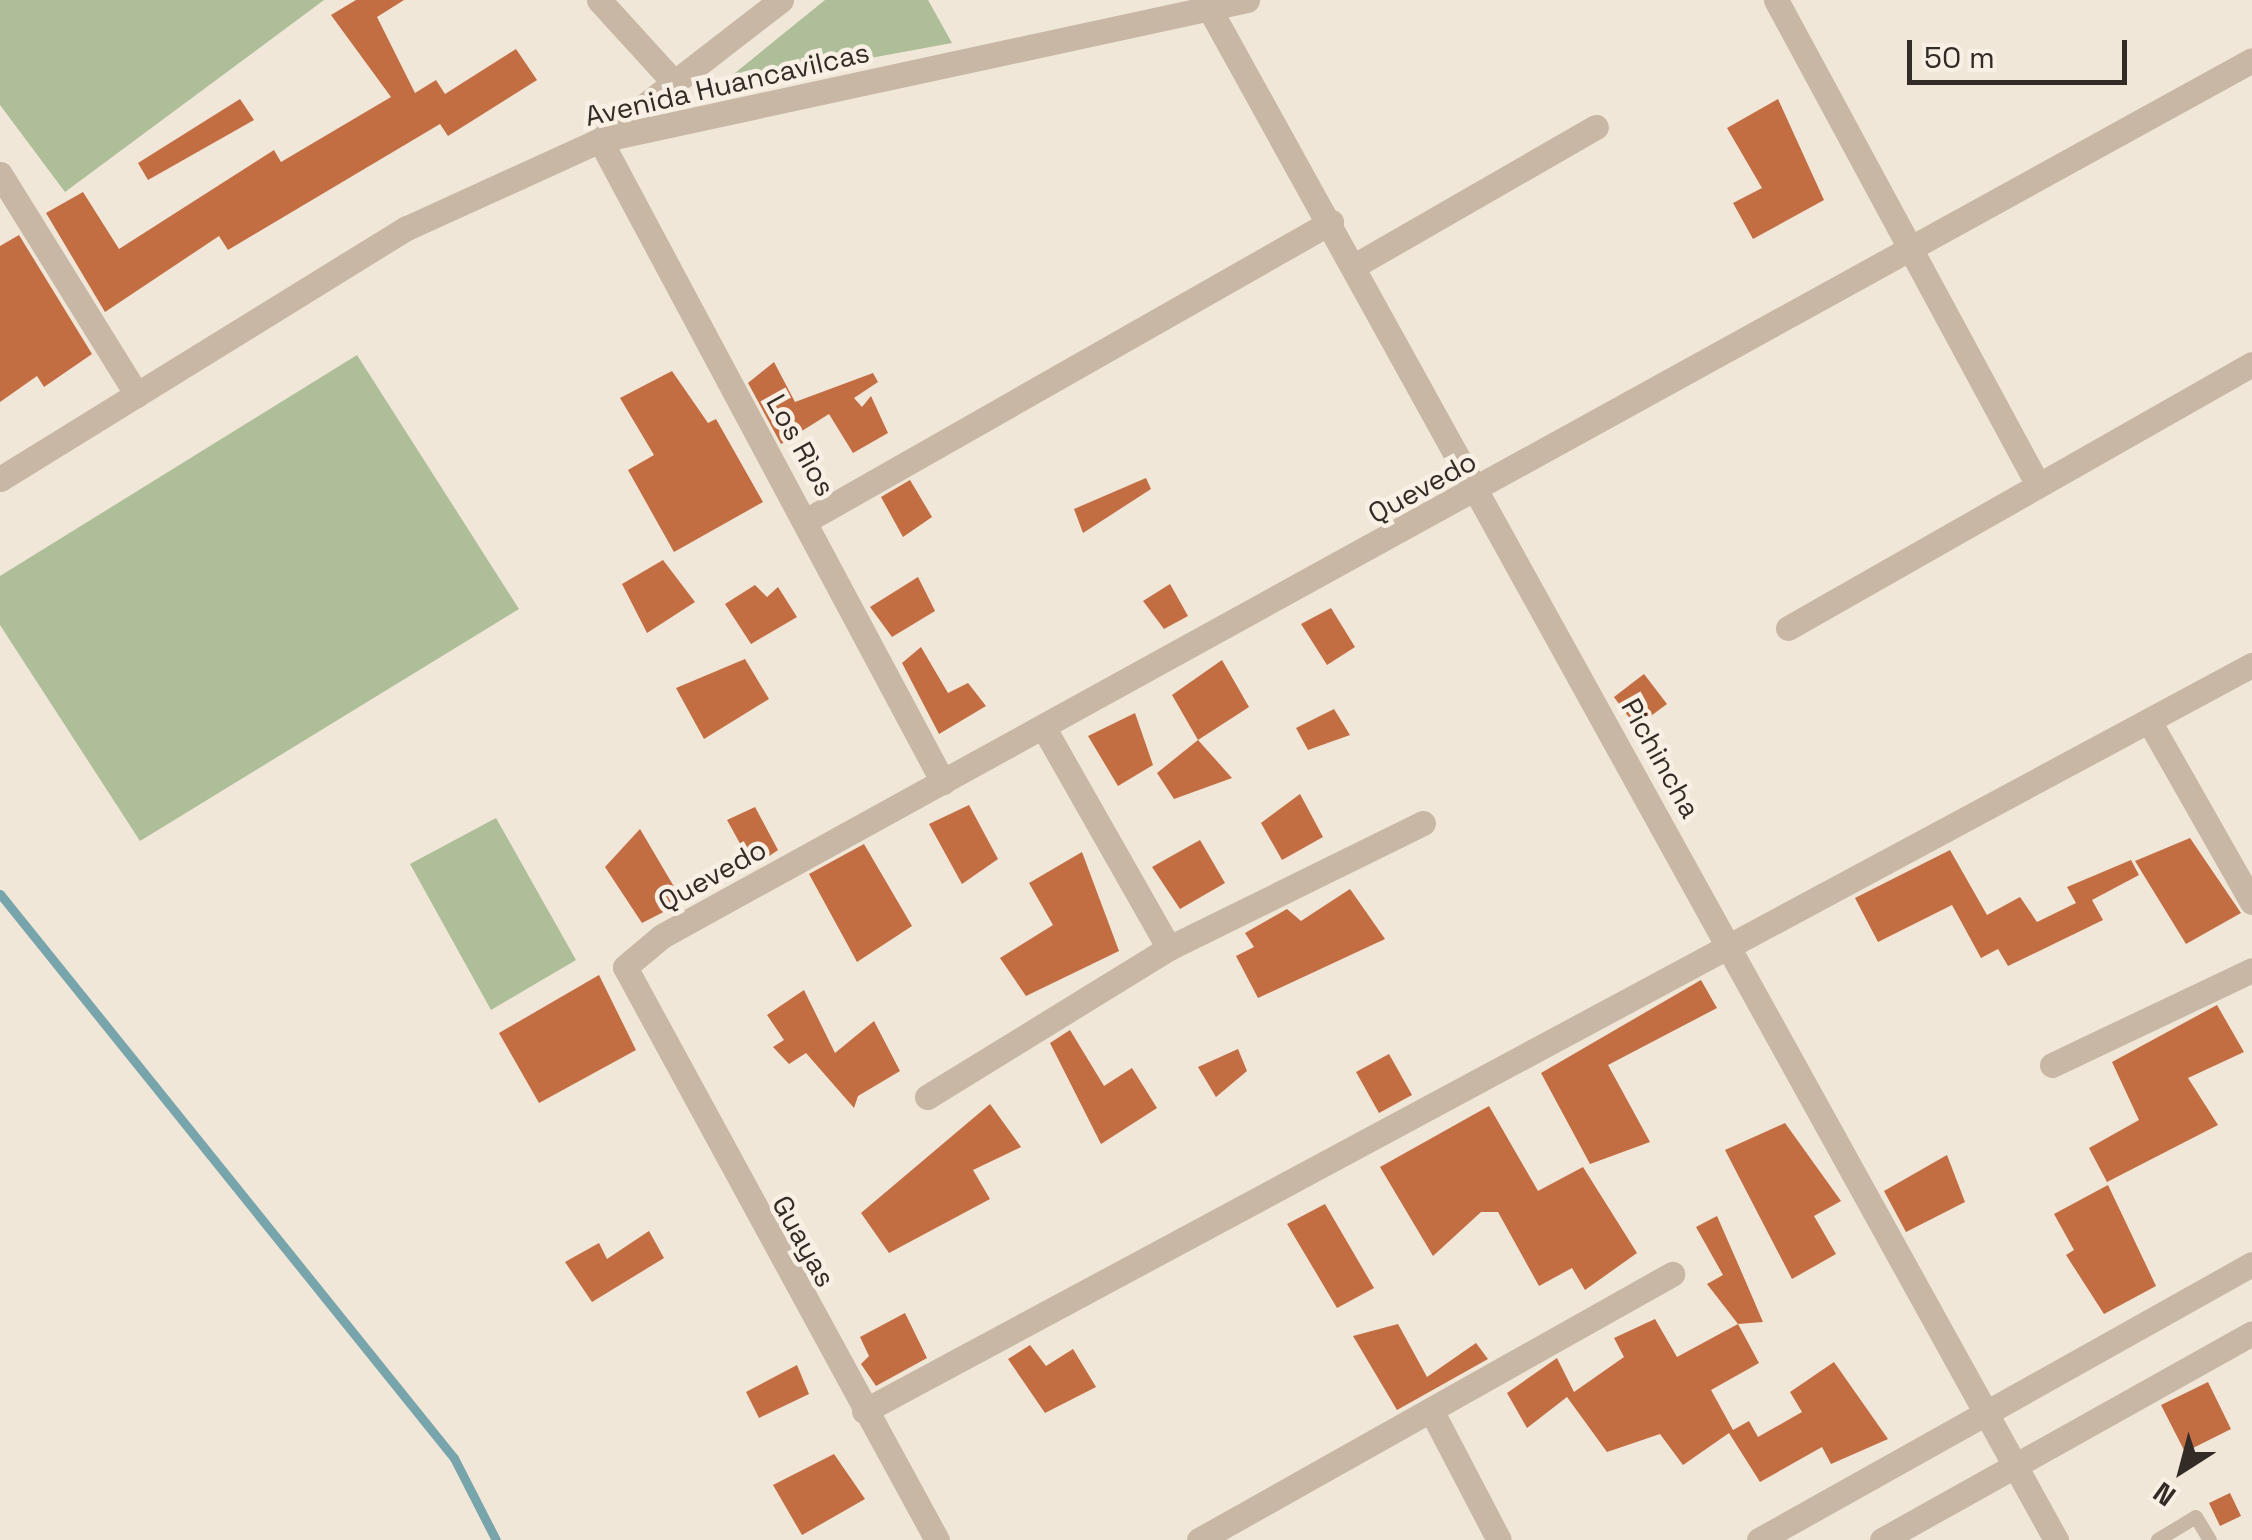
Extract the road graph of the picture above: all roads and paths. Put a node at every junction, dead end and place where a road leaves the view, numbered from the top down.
1 (599, 0) edge
2 (781, 0) edge
3 (1247, 0) edge
4 (1776, 0) edge
5 (1209, 8) junction
6 (2252, 60) edge
7 (670, 78) junction
8 (1596, 127) dead end
9 (600, 140) junction
10 (0, 174) edge
11 (1331, 222) junction
12 (1910, 243) junction
13 (1354, 266) junction
14 (2252, 364) edge
15 (137, 394) junction
16 (0, 479) edge
17 (2038, 485) junction
18 (1476, 492) junction
19 (807, 520) junction
20 (1788, 628) dead end
21 (2252, 665) edge
22 (2149, 721) junction
23 (1045, 730) junction
24 (944, 782) junction
25 (1423, 823) dead end
26 (2252, 902) edge
27 (1169, 948) junction
28 (1734, 948) junction
29 (624, 967) joint
30 (2252, 970) edge
31 (2052, 1064) dead end
32 (928, 1097) dead end
33 (2252, 1264) edge
34 (1672, 1274) dead end
35 (2252, 1333) edge
36 (864, 1412) junction
37 (1432, 1412) junction
38 (1990, 1416) junction
39 (2018, 1469) junction
40 (937, 1540) edge
41 (1198, 1540) edge
42 (1499, 1540) edge
43 (1758, 1540) edge
44 (1882, 1540) edge
45 (2056, 1540) edge
46 (2158, 1540) edge
47 (2210, 1540) edge

1 - 7 street
2 - 7 street
3 - 5 street, Avenida Huancavilcas
4 - 12 street
5 - 9 street, Avenida Huancavilcas
5 - 11 street, Pichincha
6 - 12 street, Quevedo
7 - 9 street
8 - 13 street
9 - 15 street, Avenida Huancavilcas
9 - 19 street, Los Rìos
10 - 15 street
11 - 13 street, Pichincha
11 - 19 street
12 - 17 street
12 - 18 street, Quevedo
13 - 18 street, Pichincha
14 - 17 street
15 - 16 street, Avenida Huancavilcas
17 - 20 street
18 - 23 street, Quevedo
18 - 28 street, Pichincha
19 - 24 street, Los Rìos
21 - 22 street
22 - 26 street
22 - 28 street
23 - 24 street, Quevedo
23 - 27 street
24 - 29 street, Quevedo
25 - 27 street
27 - 32 street
28 - 36 street
28 - 38 street, Pichincha
29 - 36 street, Guayas
30 - 31 street
33 - 38 street
34 - 37 street
35 - 39 street
36 - 40 street, Guayas
37 - 41 street
37 - 42 street
38 - 39 street, Pichincha
38 - 43 street
39 - 44 street
39 - 45 street, Pichincha
46 - 47 lane

